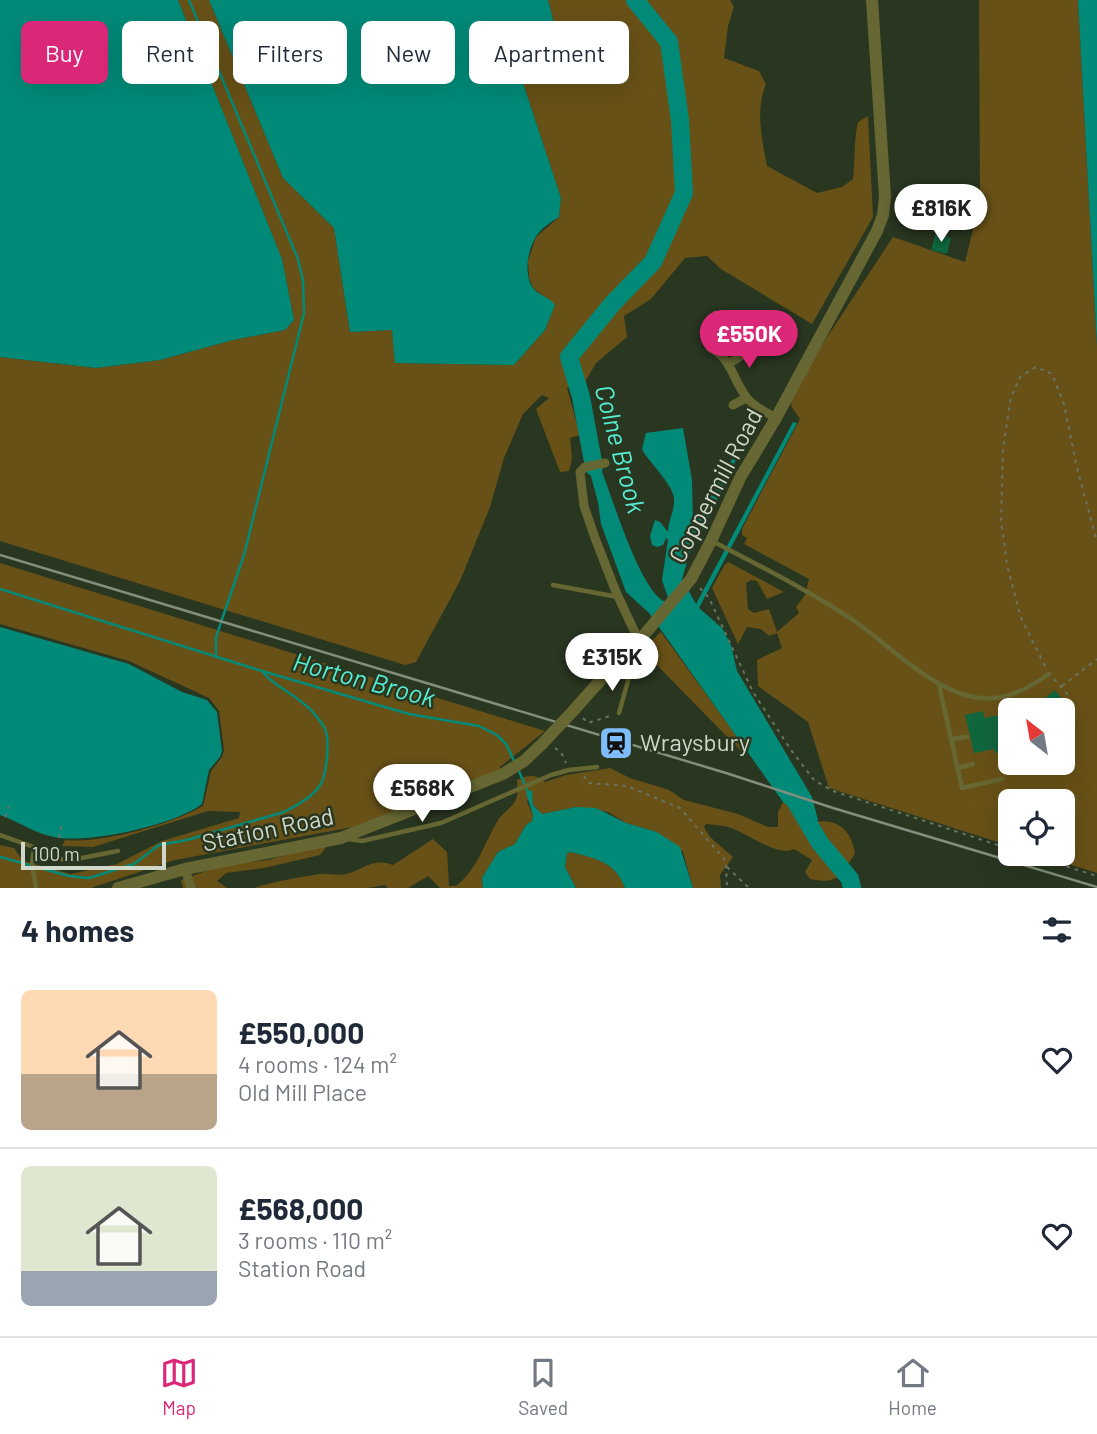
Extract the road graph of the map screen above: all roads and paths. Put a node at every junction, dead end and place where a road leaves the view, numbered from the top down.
1 (872, 0) edge
2 (715, 313) dead end
3 (705, 347) dead end
4 (741, 356) joint
5 (729, 364) junction
6 (746, 398) junction
7 (733, 405) dead end
8 (776, 418) junction
9 (605, 463) dead end
10 (1096, 538) edge
11 (717, 544) junction
12 (691, 579) junction
13 (553, 585) dead end
14 (618, 597) junction
15 (652, 627) joint
16 (639, 641) junction
17 (1097, 659) edge
18 (1049, 674) junction
19 (939, 684) junction
20 (1062, 687) junction
21 (1071, 698) dead end
22 (619, 713) joint
23 (588, 723) dead end
24 (967, 737) dead end
25 (951, 739) junction
26 (561, 752) dead end
27 (973, 764) dead end
28 (597, 767) dead end
29 (957, 768) junction
30 (579, 769) junction
31 (569, 770) junction
32 (1002, 779) dead end
33 (10, 802) dead end
34 (5, 817) dead end
35 (62, 822) dead end
36 (0, 835) edge
37 (59, 838) dead end
38 (341, 838) junction
39 (998, 845) edge
40 (34, 847) junction
41 (118, 850) dead end
42 (727, 866) junction
43 (1065, 866) edge
44 (185, 869) junction
45 (1097, 876) edge
46 (36, 888) edge
47 (118, 888) edge
48 (191, 888) edge
49 (727, 888) edge
50 (749, 888) edge

1 - 8 street, Coppermill Road
2 - 4 lane
3 - 5 street
4 - 5 street
5 - 6 street
6 - 7 street
6 - 8 street
8 - 11 street, Coppermill Road
9 - 14 street
10 - 18 path
11 - 12 street, Coppermill Road
11 - 19 lane
12 - 15 street, Coppermill Road
12 - 39 path
13 - 14 lane
14 - 16 street
15 - 16 street, Station Road
16 - 22 lane
16 - 38 street, Station Road, bridge
17 - 20 path
18 - 19 lane
18 - 20 path
19 - 25 lane
20 - 21 path
22 - 23 path
24 - 25 lane
25 - 29 lane
26 - 31 path
27 - 29 lane
28 - 30 lane
29 - 32 lane
30 - 31 lane
30 - 42 path
31 - 38 lane
33 - 34 path
35 - 37 path
36 - 40 lane
38 - 44 street, Station Road
40 - 41 lane
40 - 46 lane
42 - 49 path
42 - 50 path
43 - 45 path
44 - 47 street, Station Road
44 - 48 street

